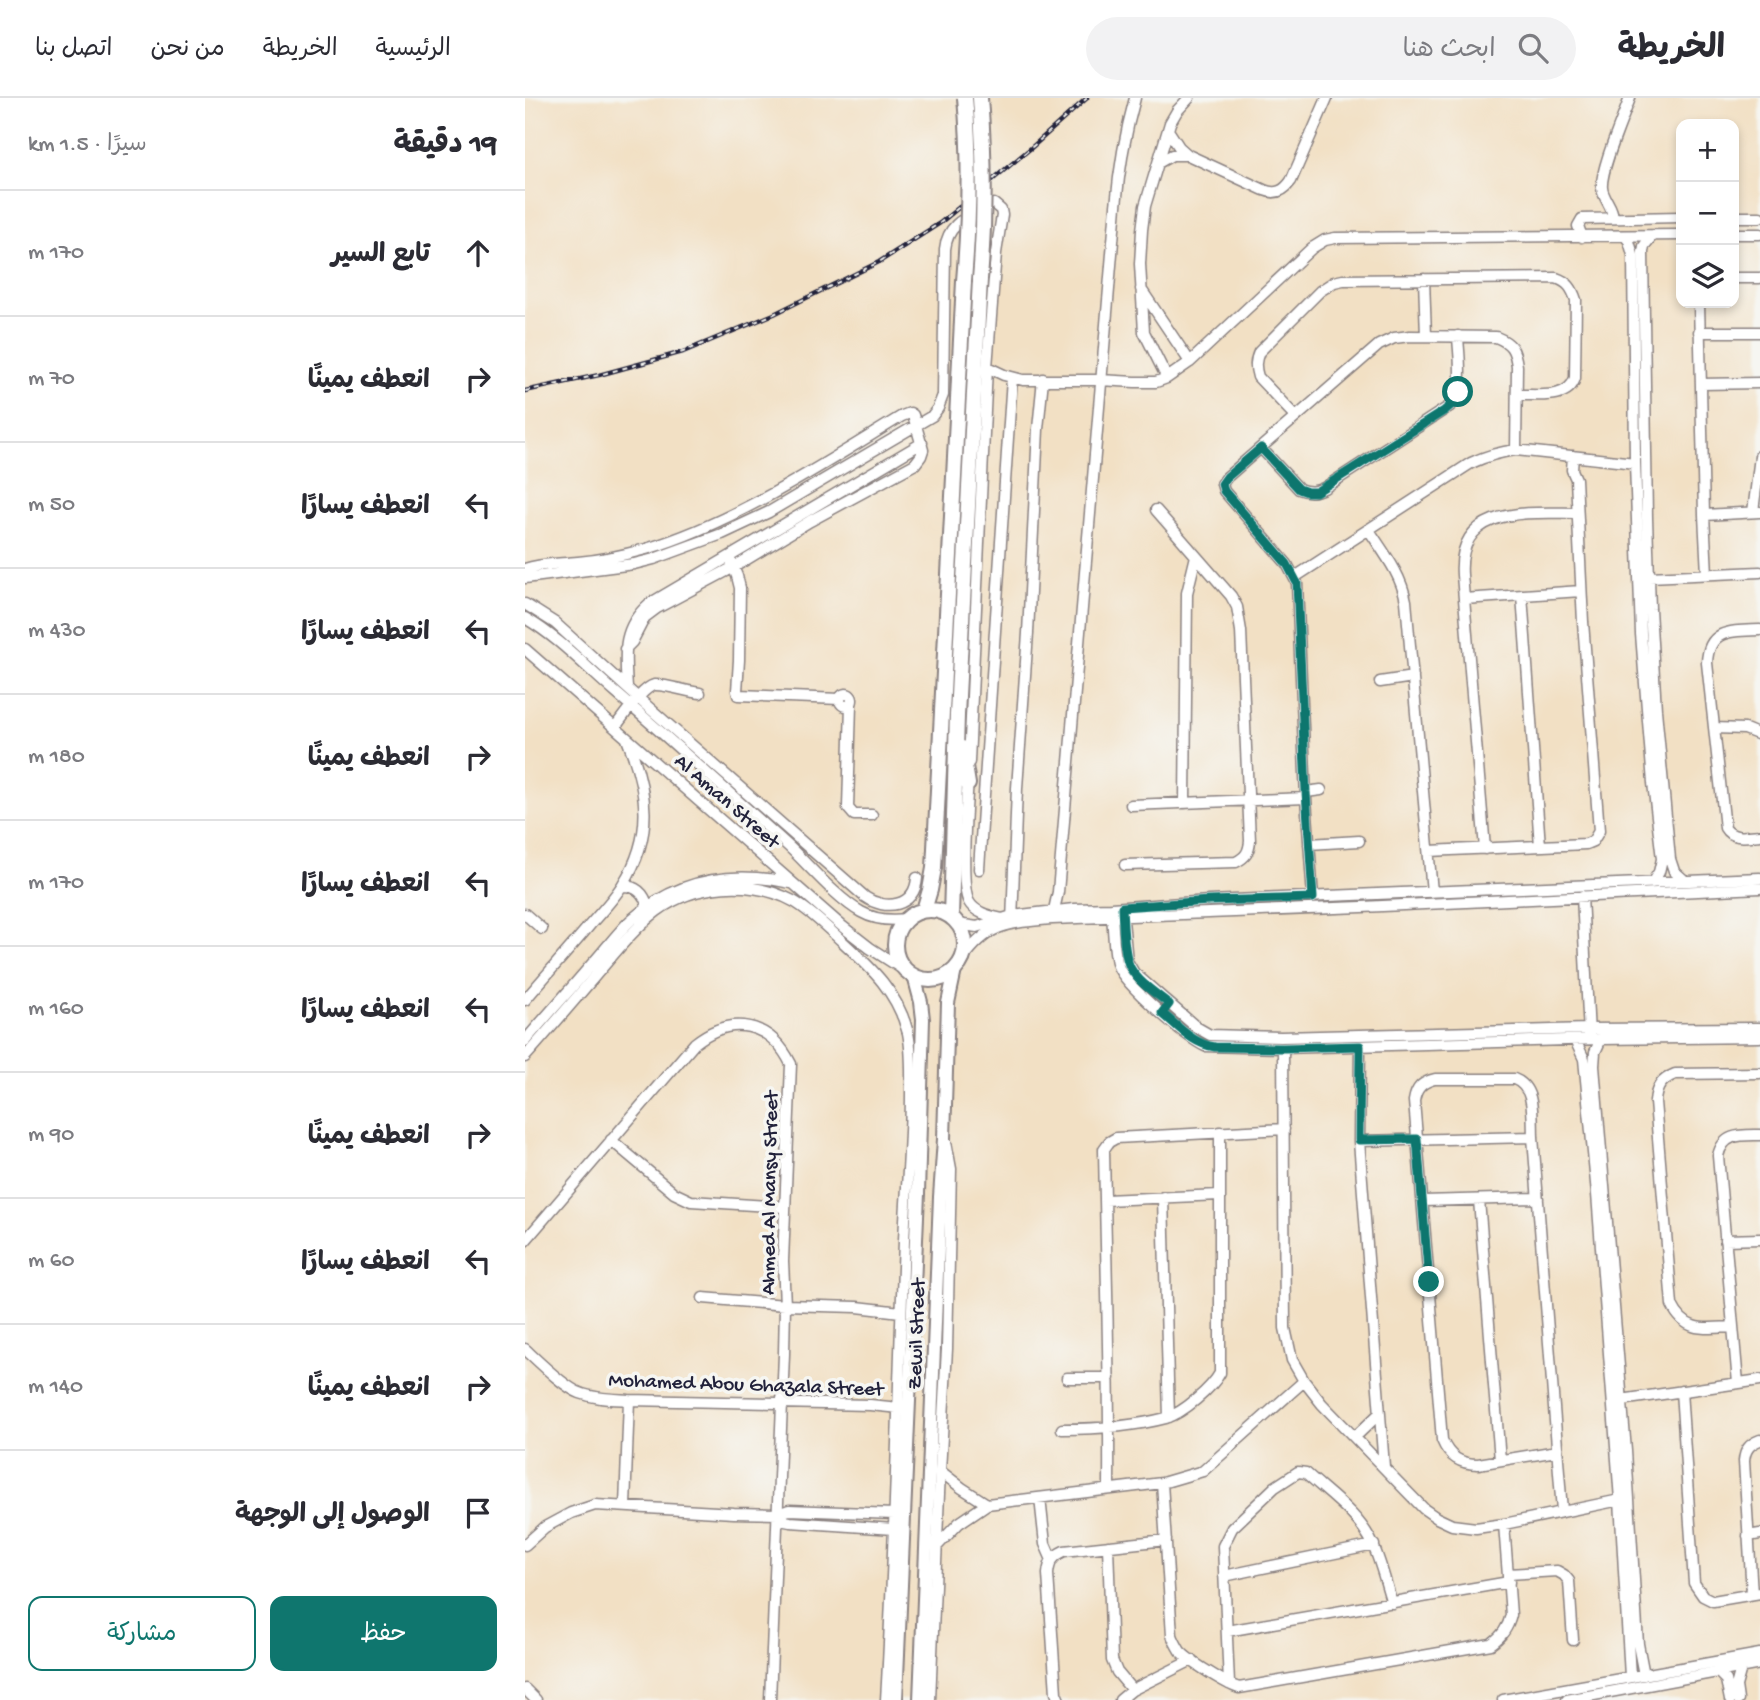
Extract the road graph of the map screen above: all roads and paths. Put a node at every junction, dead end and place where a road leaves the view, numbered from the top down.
1 (965, 98) edge
2 (980, 98) edge
3 (1135, 98) edge
4 (1189, 98) edge
5 (1327, 98) edge
6 (1630, 98) edge
7 (1168, 130) junction
8 (1188, 155) junction
9 (1158, 163) junction
10 (1676, 217) edge
11 (1739, 217) edge
12 (1760, 217) edge
13 (1613, 218) junction
14 (1739, 234) edge
15 (1760, 234) edge
16 (1676, 235) edge
17 (1625, 236) junction
18 (1652, 236) junction
19 (1582, 237) junction
20 (1638, 265) junction
21 (1739, 278) edge
22 (1760, 278) edge
23 (1424, 279) junction
24 (1141, 288) junction
25 (1699, 308) edge
26 (1699, 332) junction
27 (1760, 332) edge
28 (1426, 336) junction
29 (1458, 336) junction
30 (1190, 362) junction
31 (987, 367) junction
32 (1639, 372) junction
33 (1012, 378) junction
34 (1043, 379) junction
35 (1167, 379) junction
36 (1100, 380) junction
37 (1760, 383) edge
38 (1701, 384) junction
39 (1517, 395) junction
40 (1296, 417) junction
41 (917, 424) junction
42 (1261, 448) junction
43 (1516, 450) junction
44 (1579, 456) junction
45 (1760, 456) edge
46 (1635, 463) junction
47 (1156, 510) dead end
48 (1756, 512) edge
49 (1577, 513) junction
50 (1704, 515) junction
51 (1642, 519) junction
52 (709, 524) junction
53 (1369, 530) junction
54 (715, 537) junction
55 (645, 549) junction
56 (1196, 556) junction
57 (648, 561) junction
58 (731, 562) junction
59 (525, 569) edge
60 (1760, 572) edge
61 (1707, 574) junction
62 (1295, 577) junction
63 (1649, 577) junction
64 (525, 578) edge
65 (1581, 591) junction
66 (1522, 595) junction
67 (1464, 599) junction
68 (525, 604) edge
69 (525, 618) edge
70 (1760, 630) edge
71 (525, 649) edge
72 (1413, 677) junction
73 (1380, 682) dead end
74 (627, 688) junction
75 (700, 693) dead end
76 (635, 702) junction
77 (1652, 710) junction
78 (957, 715) junction
79 (615, 727) junction
80 (1714, 728) junction
81 (1760, 735) edge
82 (626, 737) junction
83 (968, 784) junction
84 (1321, 790) dead end
85 (1306, 795) junction
86 (1248, 801) junction
87 (1185, 803) junction
88 (1131, 805) dead end
89 (872, 816) dead end
90 (1760, 835) edge
91 (1359, 841) dead end
92 (1309, 844) junction
93 (1540, 846) junction
94 (1485, 849) junction
95 (1429, 851) junction
96 (1666, 859) junction
97 (1125, 865) dead end
98 (979, 869) dead end
99 (917, 878) dead end
100 (1760, 878) edge
101 (1684, 880) junction
102 (1652, 883) junction
103 (795, 884) junction
104 (622, 886) junction
105 (1760, 887) edge
106 (804, 892) junction
107 (1432, 892) junction
108 (1582, 896) junction
109 (1313, 898) junction
110 (1362, 902) junction
111 (796, 903) junction
112 (648, 907) junction
113 (924, 910) junction
114 (525, 914) edge
115 (1119, 914) junction
116 (1052, 915) junction
117 (907, 919) junction
118 (1009, 919) junction
119 (954, 920) junction
120 (542, 929) dead end
121 (958, 965) junction
122 (912, 975) junction
123 (525, 1000) edge
124 (1166, 1009) junction
125 (1760, 1028) edge
126 (1693, 1033) junction
127 (1589, 1034) junction
128 (1468, 1037) junction
129 (1760, 1037) edge
130 (1601, 1039) junction
131 (1576, 1040) junction
132 (525, 1041) edge
133 (1360, 1046) junction
134 (1283, 1048) junction
135 (525, 1057) edge
136 (1589, 1066) junction
137 (1760, 1073) edge
138 (1284, 1129) junction
139 (1220, 1132) junction
140 (1760, 1135) edge
141 (1534, 1137) junction
142 (944, 1139) junction
143 (1417, 1139) junction
144 (611, 1140) junction
145 (1359, 1140) junction
146 (943, 1154) junction
147 (918, 1155) junction
148 (918, 1194) junction
149 (1220, 1195) junction
150 (940, 1197) junction
151 (1163, 1197) junction
152 (1538, 1198) junction
153 (1105, 1200) junction
154 (1479, 1200) junction
155 (1423, 1201) junction
156 (785, 1207) junction
157 (1760, 1239) edge
158 (1725, 1240) junction
159 (525, 1241) edge
160 (703, 1298) dead end
161 (785, 1305) junction
162 (901, 1312) junction
163 (1733, 1327) junction
164 (1613, 1347) junction
165 (525, 1349) edge
166 (940, 1349) junction
167 (1067, 1378) dead end
168 (1109, 1378) junction
169 (1760, 1380) edge
170 (1304, 1381) junction
171 (1738, 1383) junction
172 (1681, 1391) junction
173 (629, 1400) junction
174 (1621, 1400) junction
175 (781, 1403) junction
176 (899, 1408) junction
177 (1380, 1413) junction
178 (1169, 1417) junction
179 (1062, 1429) dead end
180 (1109, 1429) junction
181 (1355, 1437) junction
182 (1760, 1440) edge
183 (903, 1448) junction
184 (1557, 1451) junction
185 (1621, 1452) junction
186 (1500, 1460) junction
187 (1384, 1467) junction
188 (940, 1471) junction
189 (1162, 1483) junction
190 (1109, 1489) junction
191 (1040, 1498) junction
192 (1620, 1500) junction
193 (987, 1504) junction
194 (625, 1506) junction
195 (1562, 1511) junction
196 (778, 1514) junction
197 (894, 1514) junction
198 (1504, 1524) junction
199 (894, 1529) junction
200 (1760, 1534) edge
201 (1748, 1536) junction
202 (1166, 1541) junction
203 (525, 1545) edge
204 (1374, 1545) junction
205 (1108, 1546) junction
206 (936, 1547) junction
207 (1052, 1560) junction
208 (1224, 1576) junction
209 (1508, 1578) junction
210 (1756, 1593) edge
211 (1392, 1603) junction
212 (1227, 1631) junction
213 (1573, 1640) dead end
214 (894, 1647) junction
215 (1633, 1651) junction
216 (1760, 1654) edge
217 (927, 1660) junction
218 (1192, 1660) junction
219 (1760, 1664) edge
220 (1741, 1668) junction
221 (1718, 1672) junction
222 (1644, 1675) junction
223 (1630, 1677) junction
224 (1229, 1684) junction
225 (525, 1689) edge
226 (1132, 1690) junction
227 (1582, 1691) junction
228 (1734, 1699) edge
229 (535, 1700) edge
230 (770, 1700) edge
231 (886, 1700) edge
232 (897, 1700) edge
233 (920, 1700) edge
234 (930, 1700) edge
235 (1059, 1700) edge
236 (1120, 1700) edge
237 (1503, 1700) edge
238 (1567, 1700) edge

1 - 113 highway, bridge
2 - 78 highway, bridge
3 - 36 street
4 - 7 street
5 - 8 street
6 - 13 street
7 - 8 street
7 - 9 street
8 - 9 street
9 - 24 street
10 - 13 street
11 - 12 street
13 - 19 street
14 - 15 street
16 - 18 street
17 - 18 street
17 - 19 street
17 - 20 street
18 - 20 street
19 - 30 street
20 - 32 street
21 - 22 street
23 - 28 street
23 - 39 street
23 - 40 street
24 - 30 street
24 - 35 street
25 - 26 street
26 - 27 street
26 - 38 street
28 - 29 street
28 - 40 street
29 - 39 street
29 - 42 street
30 - 35 street
31 - 33 street
31 - 41 street
31 - 83 street
32 - 46 street
32 - 51 street
33 - 34 street
33 - 98 street
34 - 36 street
34 - 118 street
35 - 36 street
36 - 116 street
37 - 38 street
38 - 50 street
39 - 43 street
40 - 42 street
41 - 52 street
41 - 54 street
41 - 58 street
42 - 62 street
43 - 44 street
43 - 53 street
44 - 46 street
44 - 49 street
45 - 48 street
46 - 51 street
47 - 56 street
48 - 50 street
49 - 65 street
49 - 67 street
50 - 61 street
51 - 63 street
51 - 77 street
52 - 54 street
52 - 55 street
53 - 62 street
53 - 72 street
54 - 57 street
55 - 57 street
55 - 59 street
56 - 86 street
56 - 87 street
57 - 64 street
58 - 74 street
58 - 89 street
60 - 61 street
61 - 63 street
62 - 85 street
63 - 77 street
65 - 66 street
65 - 93 street
66 - 67 street
66 - 93 street
67 - 94 street
68 - 74 street
69 - 76 street, Al Aman Street
70 - 80 street
71 - 79 street, Al Aman Street
72 - 73 street
72 - 95 street
74 - 76 street
75 - 76 street
76 - 79 street
76 - 99 street
76 - 117 street, Al Aman Street
77 - 96 street
78 - 83 highway
78 - 119 highway
79 - 82 street, Al Aman Street
80 - 81 street
80 - 90 street
82 - 103 street, Al Aman Street
82 - 104 street
83 - 118 street
84 - 85 street
85 - 86 street
85 - 92 street
86 - 87 street
86 - 97 street
87 - 88 street
91 - 92 street
92 - 109 street
93 - 94 street
94 - 95 street
95 - 107 street
96 - 101 street
96 - 102 street
100 - 101 street
101 - 102 street
102 - 107 street
103 - 106 street, Al Aman Street
103 - 112 street
104 - 112 street
104 - 123 street
105 - 108 street
106 - 111 street
106 - 122 street, Al Aman Street
107 - 110 street
108 - 110 street
108 - 127 street
109 - 110 street
109 - 115 street
110 - 115 street
111 - 135 street
111 - 162 street
112 - 132 street
113 - 117 highway
113 - 119 highway
114 - 120 street
115 - 116 street
115 - 124 street
116 - 118 street
117 - 122 highway
118 - 119 street
118 - 121 street
119 - 121 highway
121 - 122 highway
121 - 142 main road, Zewil Street
122 - 147 main road, Zewil Street
124 - 128 street
124 - 134 street
125 - 126 street
126 - 127 street
126 - 129 street
126 - 130 street
127 - 128 street
127 - 130 street
127 - 131 street
128 - 131 street
128 - 133 street
130 - 136 street
131 - 136 street
133 - 134 street
133 - 145 street
134 - 138 street
136 - 164 street
137 - 163 street
138 - 139 street
138 - 170 street
139 - 149 street
139 - 153 street
140 - 158 street
141 - 143 street
141 - 143 street
141 - 152 street
142 - 146 main road, Zewil Street
142 - 166 street
143 - 145 street
143 - 155 street
144 - 156 street
144 - 156 street, Ahmed Al Mansy Street
144 - 159 street, Ahmed Al Mansy Street
145 - 177 street
146 - 147 main road
146 - 150 main road, Zewil Street
147 - 148 main road, Zewil Street
148 - 150 main road
148 - 183 main road, Zewil Street
149 - 151 street
149 - 178 street
150 - 166 main road, Zewil Street
151 - 153 street
151 - 178 street
152 - 154 street
152 - 184 street
153 - 168 street
154 - 155 street
154 - 186 street
155 - 186 street
156 - 161 street, Ahmed Al Mansy Street
157 - 158 street
158 - 163 street
160 - 161 street
161 - 162 street
161 - 175 street, Ahmed Al Mansy Street
162 - 176 street
163 - 171 street
164 - 174 street
164 - 185 street
165 - 173 street, Mohamed Abou Ghazala Street
166 - 188 street
166 - 217 main road, Zewil Street
167 - 168 street
168 - 180 street
169 - 171 street
170 - 181 street
170 - 189 street
171 - 172 street
172 - 174 street
172 - 210 street
173 - 175 street, Mohamed Abou Ghazala Street
173 - 194 street
174 - 185 street
175 - 176 street, Mohamed Abou Ghazala Street
175 - 196 street, Ahmed Al Mansy Street
176 - 183 street
177 - 181 street
177 - 187 street
178 - 180 street
179 - 180 street
180 - 190 street
181 - 187 street
182 - 201 street
183 - 197 street
183 - 214 main road, Zewil Street
184 - 186 street
184 - 195 street
185 - 192 street
185 - 215 street
187 - 198 street
188 - 193 street
188 - 206 street
189 - 190 street
189 - 202 street
190 - 191 street
191 - 193 street
191 - 207 street
192 - 195 street
192 - 215 street
193 - 206 street
194 - 196 street
194 - 203 street
195 - 198 street
196 - 197 street
196 - 199 street
196 - 230 street, Ahmed Al Mansy Street
197 - 199 street
198 - 209 street
199 - 214 street
200 - 201 street
201 - 210 street
202 - 205 street
202 - 218 street
204 - 208 street
204 - 208 street
204 - 211 street
205 - 207 street
205 - 226 street
206 - 217 street
207 - 235 street
208 - 212 street
209 - 211 street
209 - 213 street
209 - 224 street
211 - 212 street
212 - 224 street
214 - 231 street
214 - 232 main road, Zewil Street
215 - 222 street
215 - 223 street
216 - 222 street
217 - 233 main road, Zewil Street
217 - 234 street
218 - 224 street
218 - 226 street
219 - 220 street
220 - 221 street
220 - 228 street
221 - 227 street
221 - 228 street
222 - 223 street
223 - 227 street
225 - 229 street
226 - 236 street
227 - 237 street
227 - 238 street

